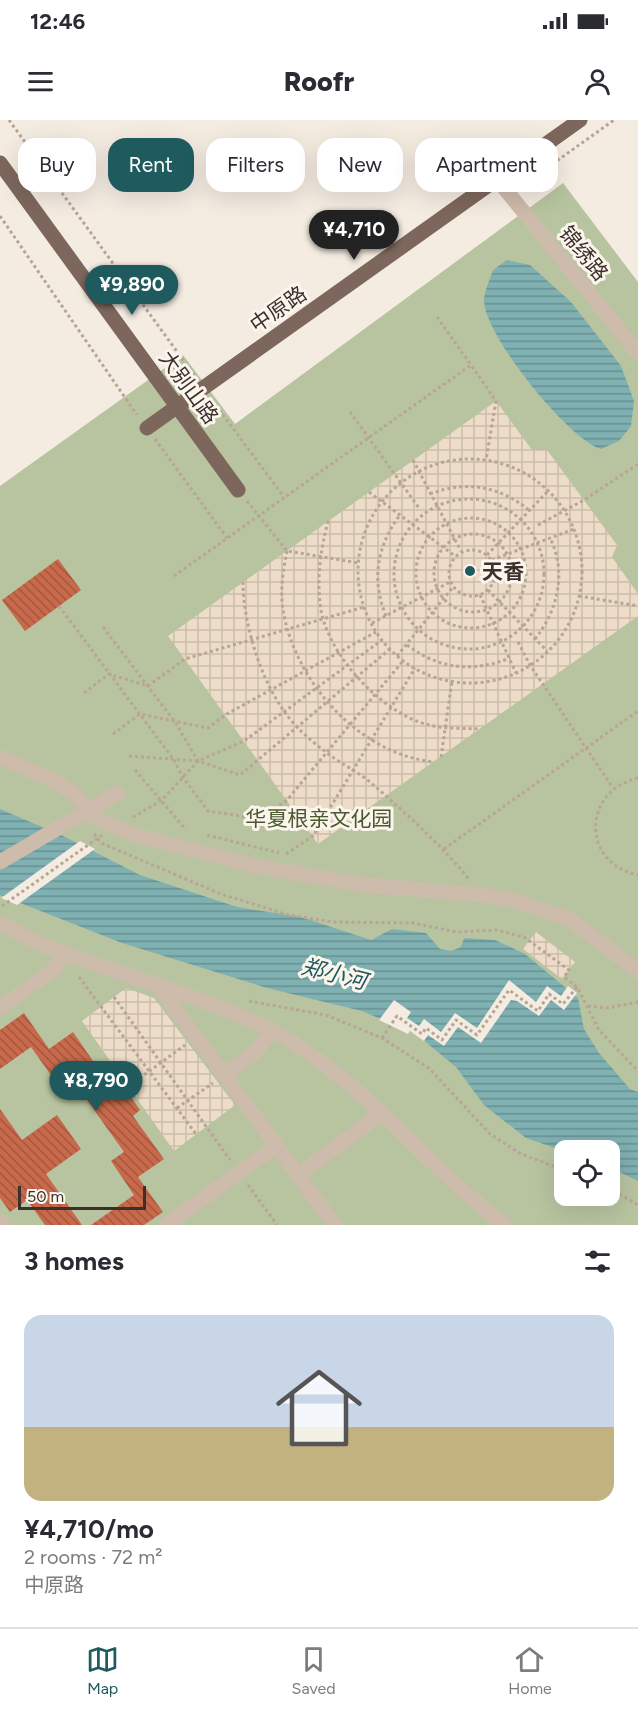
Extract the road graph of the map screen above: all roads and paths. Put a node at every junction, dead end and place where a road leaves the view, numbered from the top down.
1 (9, 120) edge
2 (580, 120) edge
3 (614, 120) edge
4 (555, 138) edge
5 (0, 162) edge
6 (479, 192) edge
7 (509, 194) joint
8 (0, 216) edge
9 (436, 317) dead end
10 (638, 353) edge
11 (471, 365) junction
12 (203, 388) junction
13 (178, 407) junction
14 (350, 412) dead end
15 (147, 428) junction
16 (368, 437) junction
17 (413, 460) dead end
18 (486, 460) junction
19 (638, 464) edge
20 (418, 471) junction
21 (401, 483) junction
22 (238, 490) joint
23 (369, 492) dead end
24 (548, 492) junction
25 (430, 494) junction
26 (284, 497) junction
27 (382, 501) junction
28 (436, 506) junction
29 (419, 508) dead end
30 (564, 510) junction
31 (530, 511) junction
32 (259, 515) junction
33 (400, 515) junction
34 (521, 520) junction
35 (328, 521) dead end
36 (412, 524) junction
37 (446, 524) junction
38 (538, 525) dead end
39 (574, 529) junction
40 (509, 533) junction
41 (429, 537) junction
42 (227, 538) junction
43 (454, 538) junction
44 (550, 538) junction
45 (498, 543) junction
46 (537, 543) junction
47 (443, 547) junction
48 (521, 549) junction
49 (287, 550) junction
50 (461, 552) junction
51 (507, 554) junction
52 (487, 555) junction
53 (319, 556) junction
54 (455, 556) junction
55 (492, 560) junction
56 (358, 563) junction
57 (174, 576) dead end
58 (243, 582) dead end
59 (450, 582) junction
60 (453, 587) junction
61 (437, 589) junction
62 (488, 590) junction
63 (480, 595) junction
64 (579, 596) junction
65 (421, 597) junction
66 (443, 599) junction
67 (499, 602) junction
68 (59, 606) dead end
69 (638, 606) edge
70 (364, 607) junction
71 (401, 608) junction
72 (487, 610) junction
73 (432, 613) junction
74 (510, 613) junction
75 (386, 616) junction
76 (324, 619) junction
77 (371, 623) junction
78 (494, 624) junction
79 (523, 626) junction
80 (103, 627) dead end
81 (288, 629) junction
82 (418, 630) junction
83 (376, 632) junction
84 (535, 639) junction
85 (252, 640) junction
86 (382, 640) junction
87 (502, 642) junction
88 (518, 642) dead end
89 (407, 645) junction
90 (390, 649) junction
91 (339, 652) junction
92 (548, 652) junction
93 (397, 656) junction
94 (510, 658) junction
95 (404, 661) junction
96 (348, 665) junction
97 (530, 665) junction
98 (415, 668) junction
99 (306, 671) junction
100 (516, 673) junction
101 (109, 674) junction
102 (357, 676) junction
103 (452, 681) junction
104 (148, 686) junction
105 (316, 687) junction
106 (272, 690) junction
107 (84, 693) dead end
108 (375, 694) junction
109 (327, 702) junction
110 (392, 707) junction
111 (284, 711) junction
112 (638, 711) edge
113 (140, 714) junction
114 (175, 722) junction
115 (351, 724) junction
116 (298, 727) junction
117 (445, 727) junction
118 (480, 729) dead end
119 (113, 734) dead end
120 (372, 739) junction
121 (585, 747) junction
122 (327, 753) junction
123 (129, 756) dead end
124 (441, 757) dead end
125 (0, 758) edge
126 (174, 760) junction
127 (198, 761) junction
128 (434, 762) dead end
129 (135, 770) dead end
130 (352, 771) junction
131 (182, 776) junction
132 (638, 778) edge
133 (613, 788) junction
134 (118, 793) dead end
135 (161, 801) junction
136 (118, 825) junction
137 (92, 832) dead end
138 (195, 832) dead end
139 (206, 835) dead end
140 (444, 849) junction
141 (0, 862) edge
142 (638, 874) edge
143 (482, 895) junction
144 (2, 906) dead end
145 (0, 922) edge
146 (61, 959) junction
147 (638, 971) edge
148 (159, 987) junction
149 (575, 987) junction
150 (114, 997) dead end
151 (246, 1000) dead end
152 (638, 1002) edge
153 (588, 1006) junction
154 (0, 1008) edge
155 (272, 1031) junction
156 (196, 1037) junction
157 (382, 1038) junction
158 (161, 1063) junction
159 (149, 1071) junction
160 (638, 1071) edge
161 (224, 1075) junction
162 (125, 1089) dead end
163 (188, 1100) junction
164 (177, 1108) junction
165 (382, 1113) junction
166 (196, 1134) dead end
167 (276, 1146) junction
168 (554, 1166) edge
169 (239, 1173) junction
170 (298, 1175) junction
171 (620, 1194) edge
172 (638, 1205) edge
173 (0, 1221) edge
174 (3, 1225) edge
175 (166, 1225) edge
176 (277, 1225) edge
177 (334, 1225) edge
178 (506, 1225) edge

1 - 12 path
2 - 4 main road, 中原路
3 - 7 path
5 - 13 main road, 大别山路
6 - 12 main road, 中原路
7 - 10 street, 锦绣路
8 - 15 path
9 - 11 path
11 - 16 path
11 - 18 path
12 - 13 main road, 中原路
12 - 26 path
13 - 15 main road, 中原路
13 - 22 main road, 大别山路
14 - 16 path
15 - 42 path
16 - 21 path
16 - 26 path
17 - 20 path
18 - 20 path
18 - 24 path
19 - 30 path
20 - 21 path
20 - 25 path
21 - 27 path
21 - 29 path
22 - 32 path
23 - 27 path
24 - 30 path
24 - 31 path
25 - 28 path
25 - 31 path
26 - 32 path
27 - 33 path
27 - 56 path
28 - 34 path
28 - 36 path
28 - 37 path
30 - 38 path
30 - 39 path
31 - 34 path
32 - 42 path
32 - 49 path
33 - 36 path
33 - 75 path
34 - 40 path
34 - 46 path
35 - 53 path
36 - 41 path
36 - 71 path
37 - 40 path
37 - 41 path
37 - 43 path
39 - 44 path
39 - 64 path
40 - 45 path
40 - 48 path
41 - 47 path
41 - 65 path
42 - 57 path
43 - 45 path
43 - 47 path
43 - 50 path
44 - 46 path
44 - 84 path
45 - 51 path
45 - 52 path
46 - 48 path
46 - 79 path
47 - 54 path
47 - 61 path
48 - 51 path
48 - 74 path
49 - 53 path
49 - 81 path
50 - 52 path
50 - 54 path
51 - 55 path
51 - 67 path
52 - 55 path
53 - 56 path
53 - 76 path
54 - 59 path
55 - 62 path
56 - 70 path
58 - 85 path
59 - 60 path
59 - 61 path
60 - 63 path
60 - 66 path
61 - 65 path
61 - 66 path
62 - 63 path
62 - 67 path
63 - 72 path
64 - 69 path
64 - 92 path
65 - 71 path
65 - 73 path
66 - 72 path
66 - 73 path
67 - 72 path
67 - 74 path
68 - 101 path
70 - 76 path
70 - 77 path
71 - 75 path
71 - 82 path
72 - 78 path
73 - 78 path
73 - 82 path
74 - 78 path
74 - 79 path
75 - 77 path
76 - 81 path
76 - 91 path
77 - 83 path
78 - 87 path
79 - 84 path
79 - 87 path
80 - 104 path
81 - 85 path
81 - 99 path
82 - 87 path
82 - 89 path
83 - 86 path
83 - 91 path
84 - 92 path
85 - 104 path
85 - 106 path
86 - 90 path
86 - 96 path
87 - 94 path
88 - 97 path
89 - 93 path
89 - 94 path
90 - 93 path
90 - 102 path
91 - 96 path
91 - 99 path
92 - 97 path
93 - 95 path
94 - 100 path
95 - 98 path
95 - 108 path
96 - 102 path
96 - 105 path
97 - 100 path
97 - 121 path
98 - 103 path
98 - 110 path
99 - 105 path
99 - 106 path
100 - 103 path
101 - 104 path
101 - 107 path
101 - 113 path
102 - 108 path
102 - 109 path
103 - 117 path
104 - 114 path
105 - 109 path
105 - 111 path
106 - 111 path
106 - 114 path
108 - 110 path
108 - 115 path
109 - 115 path
109 - 116 path
110 - 117 path
110 - 120 path
111 - 116 path
111 - 127 path
112 - 121 path
113 - 114 path
113 - 119 path
113 - 126 path
114 - 127 path
115 - 120 path
115 - 122 path
116 - 122 path
116 - 127 path
117 - 118 path
117 - 124 path
120 - 128 path
120 - 130 path
121 - 133 path
121 - 140 path
122 - 130 path
122 - 131 path
123 - 126 path
125 - 136 street
126 - 127 path
126 - 131 path
127 - 131 path
129 - 135 path
130 - 139 path
130 - 140 path
131 - 135 path
132 - 133 path
133 - 142 path
134 - 141 street, bridge
135 - 136 path
135 - 138 path
136 - 143 street
136 - 144 path, bridge
137 - 149 path
140 - 143 path
143 - 147 street
145 - 146 street
146 - 148 street
146 - 154 street
146 - 159 path
148 - 155 street
148 - 156 street
149 - 153 path
149 - 157 path
150 - 158 path
151 - 157 path
152 - 153 path
153 - 160 path
155 - 161 street
155 - 165 street
156 - 158 path
156 - 161 street
157 - 168 path
158 - 159 path
158 - 163 path
159 - 162 path
159 - 164 path
161 - 163 path
161 - 167 street
163 - 164 path
163 - 169 path
164 - 166 path
165 - 170 street
165 - 178 street
167 - 169 street
167 - 170 street
169 - 175 street
169 - 176 path
170 - 177 street
171 - 172 path
173 - 174 street

